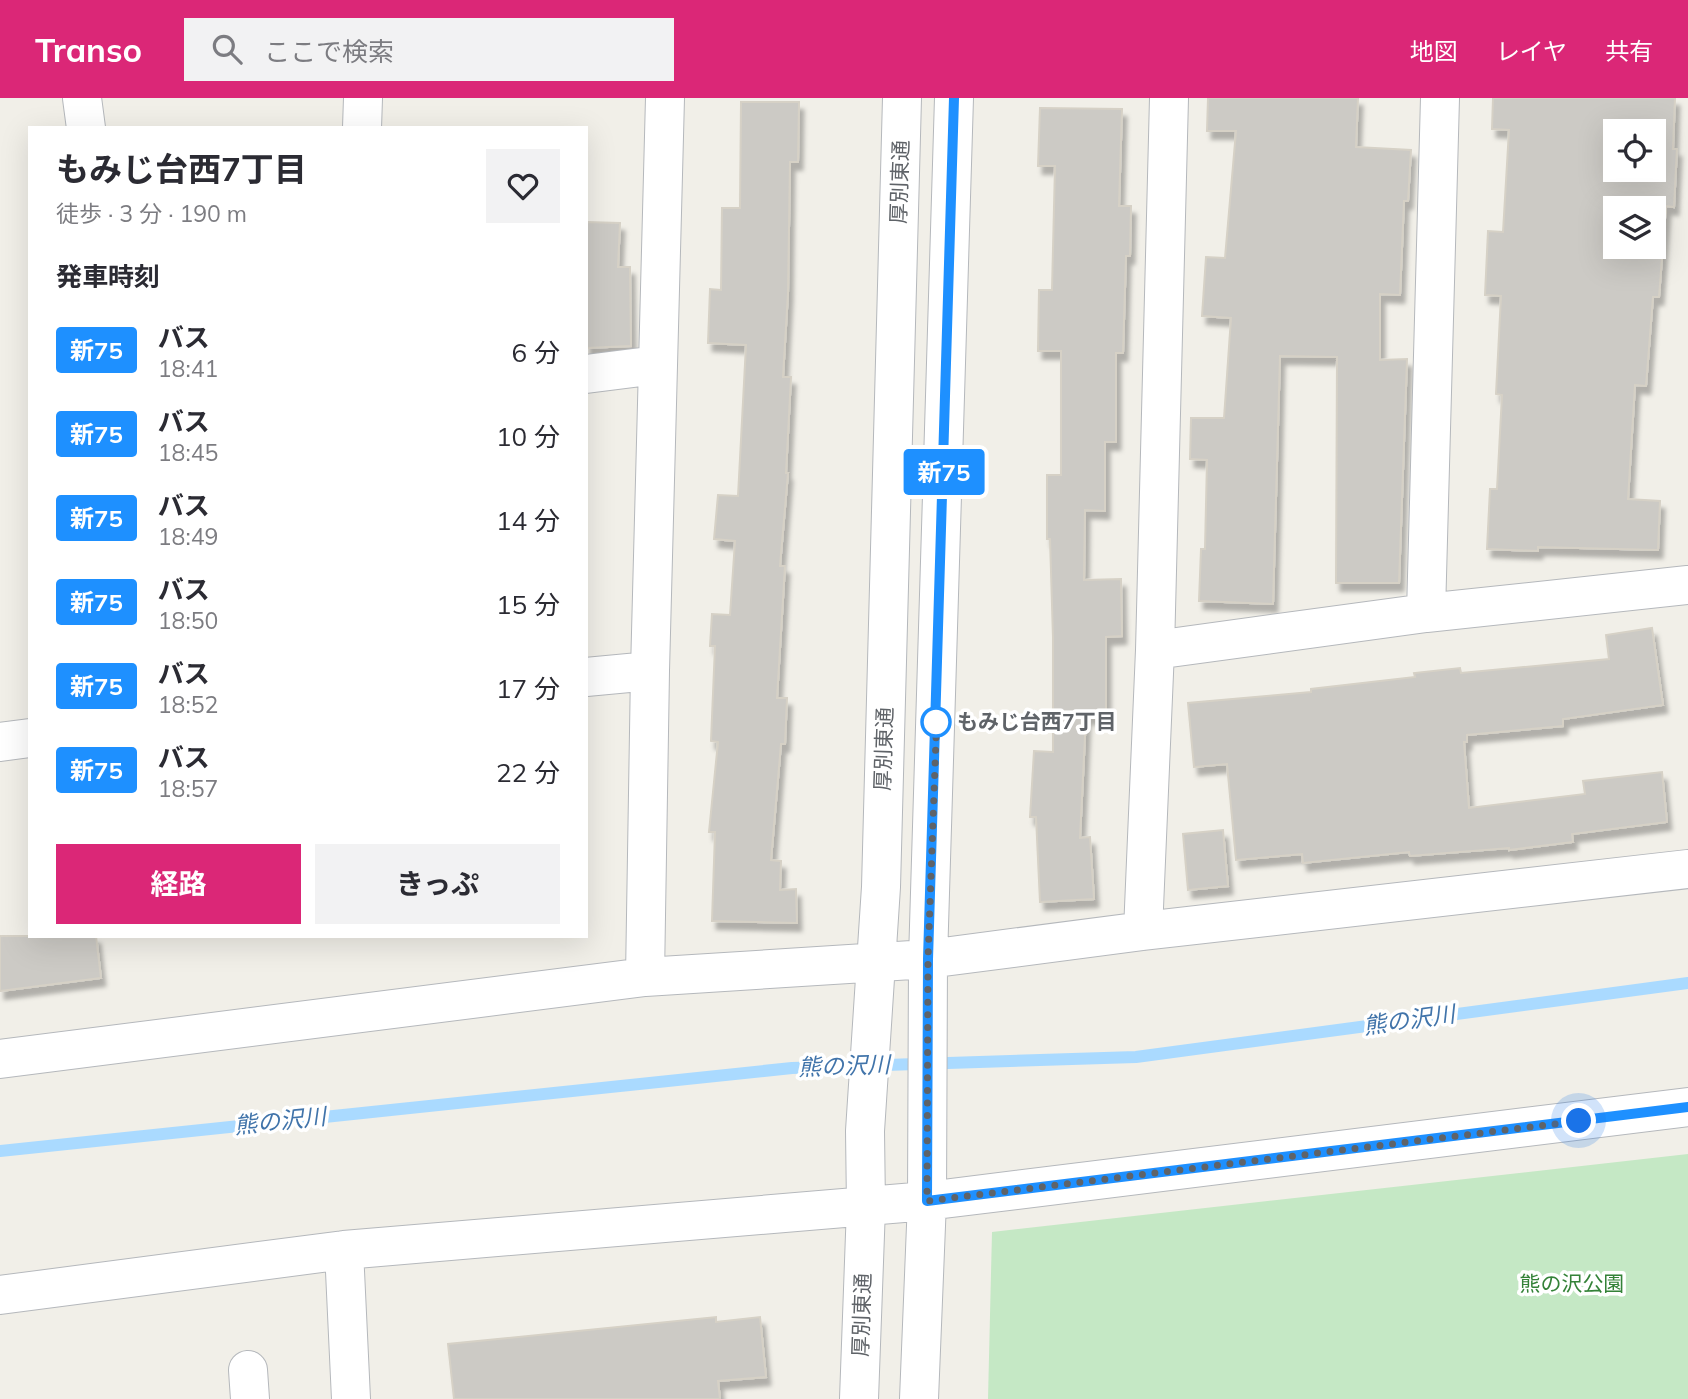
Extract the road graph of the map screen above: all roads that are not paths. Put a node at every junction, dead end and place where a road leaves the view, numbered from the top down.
1 (82, 98) edge
2 (363, 98) edge
3 (664, 98) edge
4 (902, 98) edge
5 (954, 98) edge
6 (1169, 98) edge
7 (1440, 98) edge
8 (86, 126) edge
9 (362, 126) edge
10 (657, 365) junction
11 (588, 374) edge
12 (1688, 584) edge
13 (1426, 613) junction
14 (1155, 650) junction
15 (650, 671) junction
16 (588, 677) edge
17 (28, 738) edge
18 (0, 742) edge
19 (1688, 869) edge
20 (1143, 931) junction
21 (928, 959) junction
22 (876, 962) junction
23 (645, 977) junction
24 (0, 1059) edge
25 (1688, 1107) edge
26 (927, 1201) junction
27 (866, 1206) junction
28 (344, 1250) junction
29 (0, 1295) edge
30 (351, 1399) edge
31 (859, 1399) edge
32 (919, 1399) edge

1 - 8 street
2 - 9 street
3 - 10 street
4 - 22 street, 厚別東通
5 - 21 street
6 - 14 street
7 - 13 street
10 - 11 street
10 - 15 street
12 - 13 street
13 - 14 street
14 - 20 street
15 - 16 street
15 - 23 street
17 - 18 street
19 - 20 street
20 - 21 street
21 - 22 street
21 - 26 street
22 - 23 street
22 - 27 street, 厚別東通
23 - 24 street
25 - 26 street
26 - 27 street
26 - 32 street
27 - 28 street
27 - 31 street, 厚別東通
28 - 29 street
28 - 30 street

